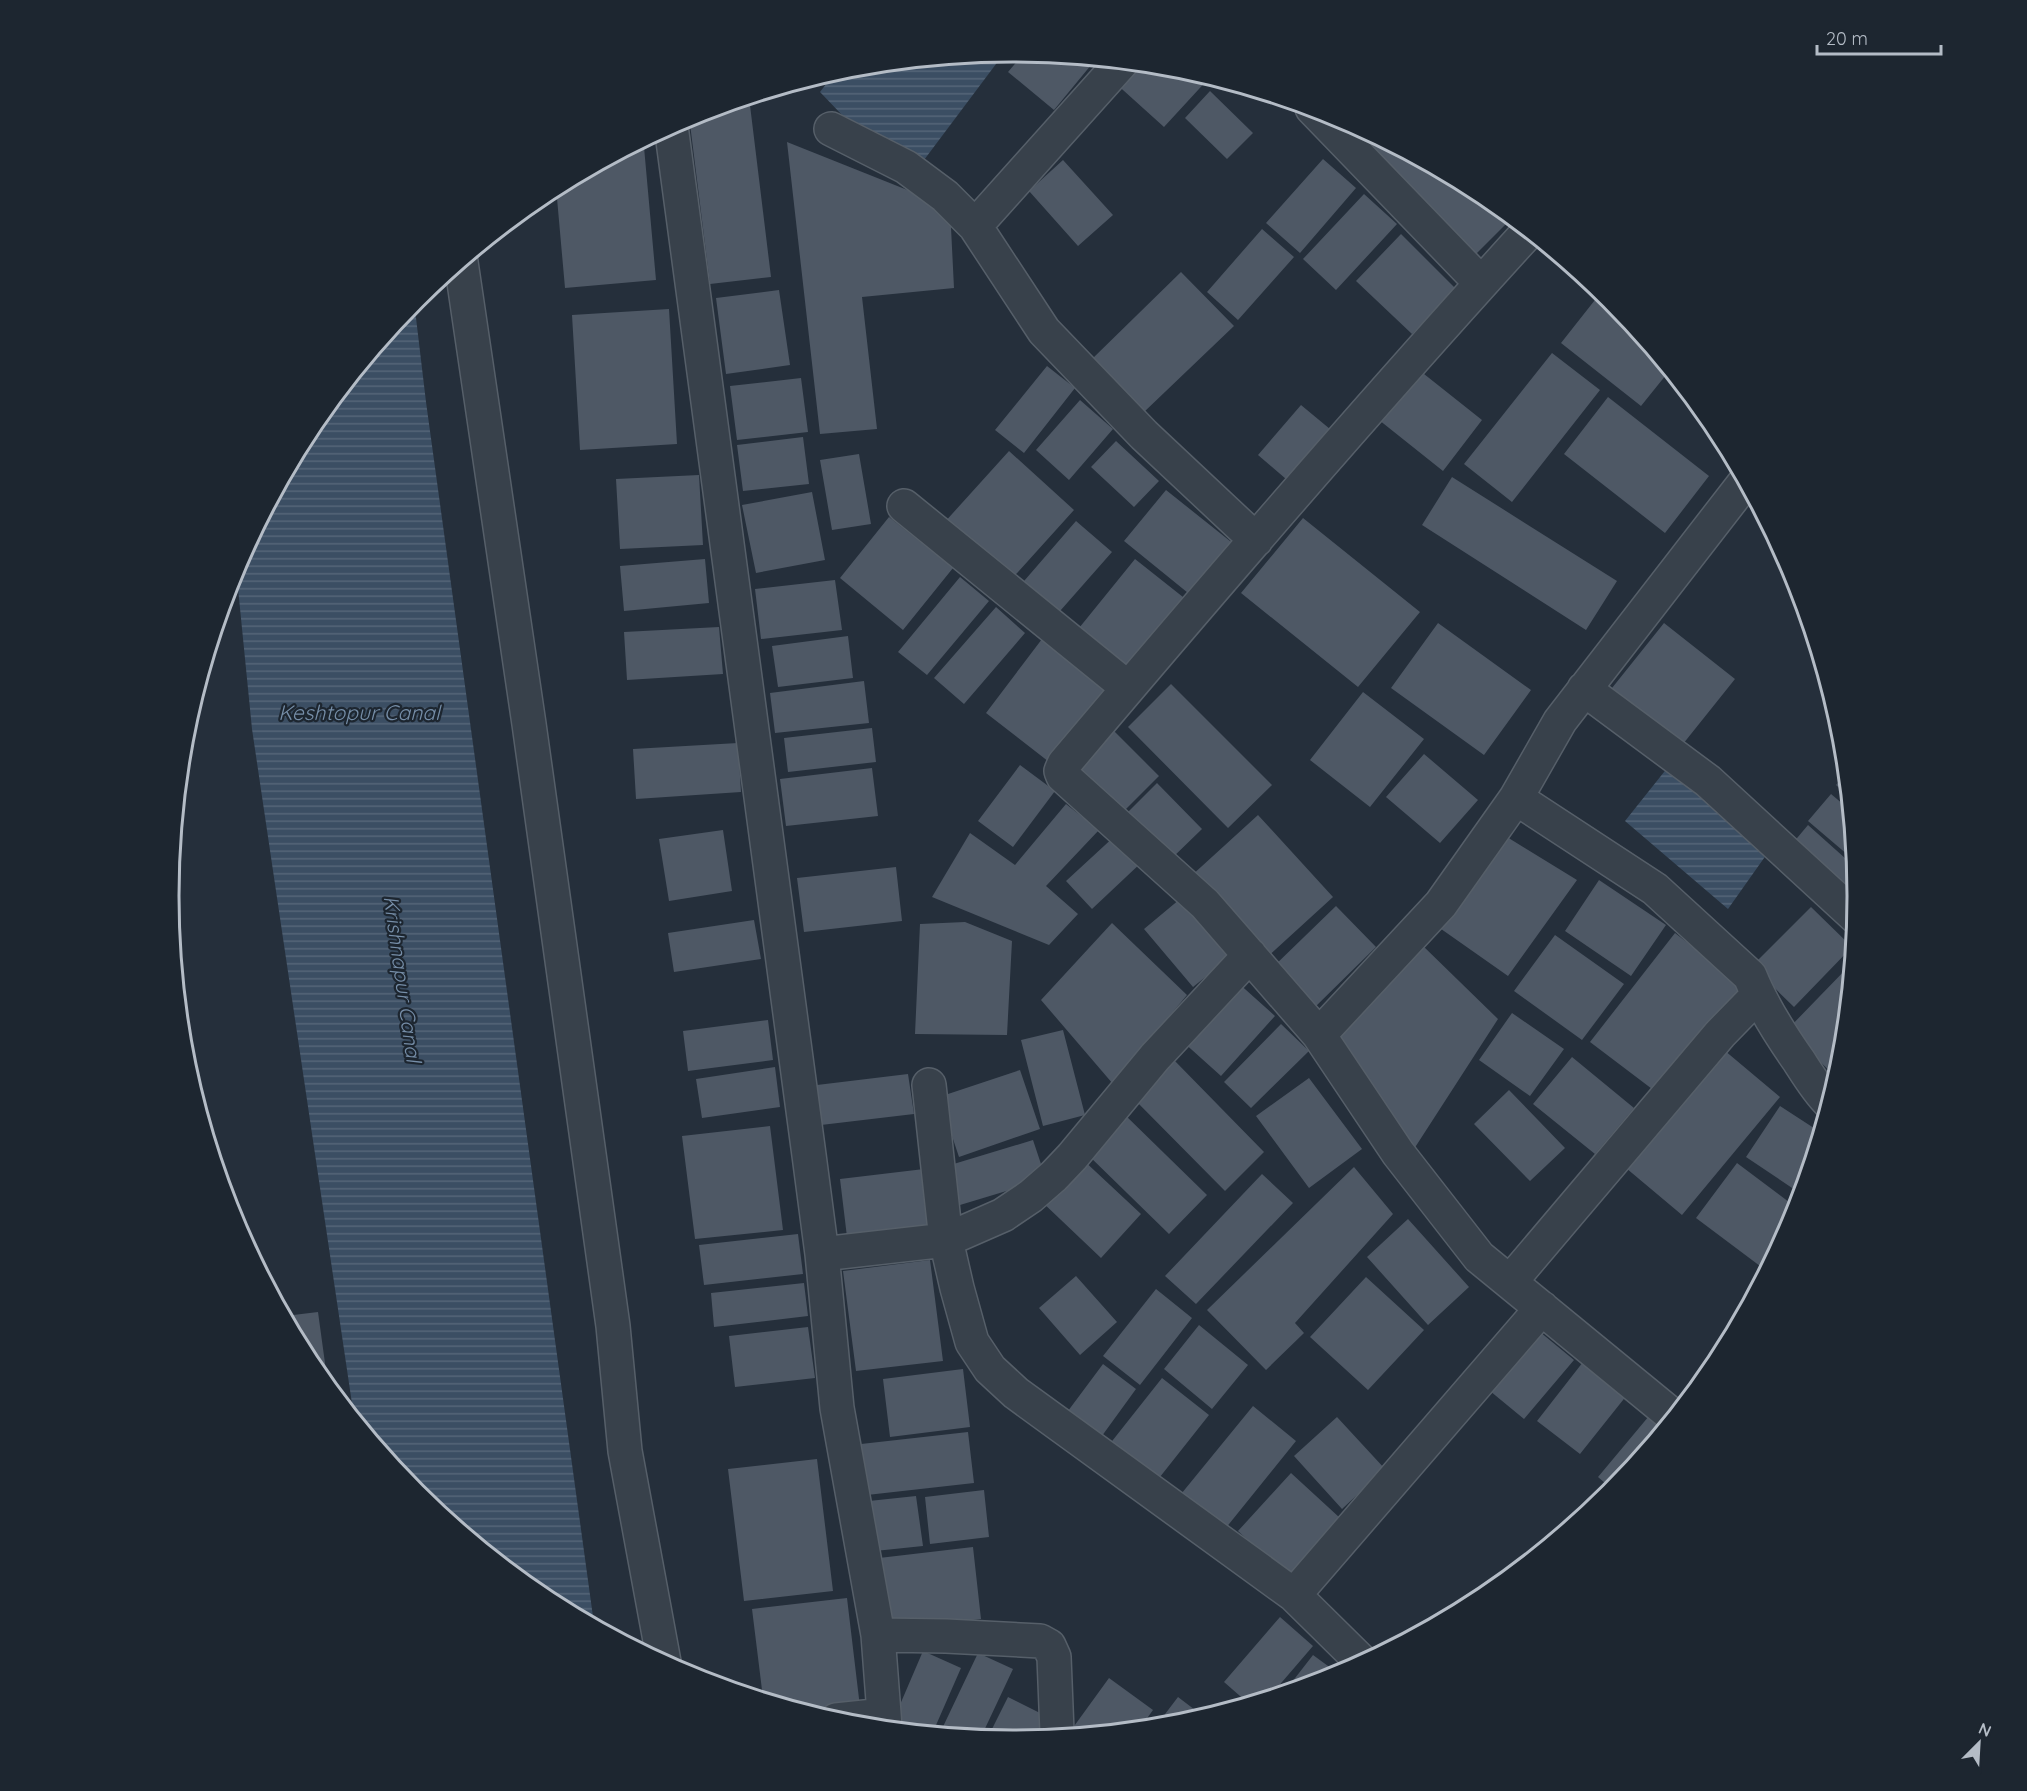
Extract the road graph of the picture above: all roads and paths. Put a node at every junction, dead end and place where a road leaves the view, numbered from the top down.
1 (1116, 68) edge
2 (1326, 122) edge
3 (831, 129) dead end
4 (672, 135) edge
5 (975, 226) junction
6 (1524, 236) edge
7 (462, 270) edge
8 (1481, 283) junction
9 (1741, 488) edge
10 (904, 506) dead end
11 (1256, 540) junction
12 (1128, 688) junction
13 (1584, 689) junction
14 (1516, 798) junction
15 (1847, 909) edge
16 (1250, 955) junction
17 (1758, 995) junction
18 (1319, 1035) junction
19 (929, 1085) dead end
20 (1822, 1096) edge
21 (946, 1240) junction
22 (822, 1254) junction
23 (1510, 1282) junction
24 (1542, 1308) junction
25 (1668, 1412) edge
26 (1294, 1595) junction
27 (878, 1635) junction
28 (662, 1651) edge
29 (1355, 1655) edge
30 (885, 1719) edge
31 (1057, 1728) edge

1 - 5 street
2 - 8 street
3 - 5 street
4 - 22 street
5 - 11 street
6 - 8 street
7 - 28 street
8 - 11 street
9 - 13 street
10 - 12 street
11 - 12 street
12 - 16 street
13 - 14 street
13 - 15 street
14 - 17 street
14 - 18 street
16 - 18 street
16 - 21 street
17 - 20 street
17 - 23 street
18 - 23 street
19 - 21 street
21 - 22 street
21 - 26 street
22 - 27 street
23 - 24 street
24 - 25 street
24 - 26 street
26 - 29 street
27 - 30 street
27 - 31 street

